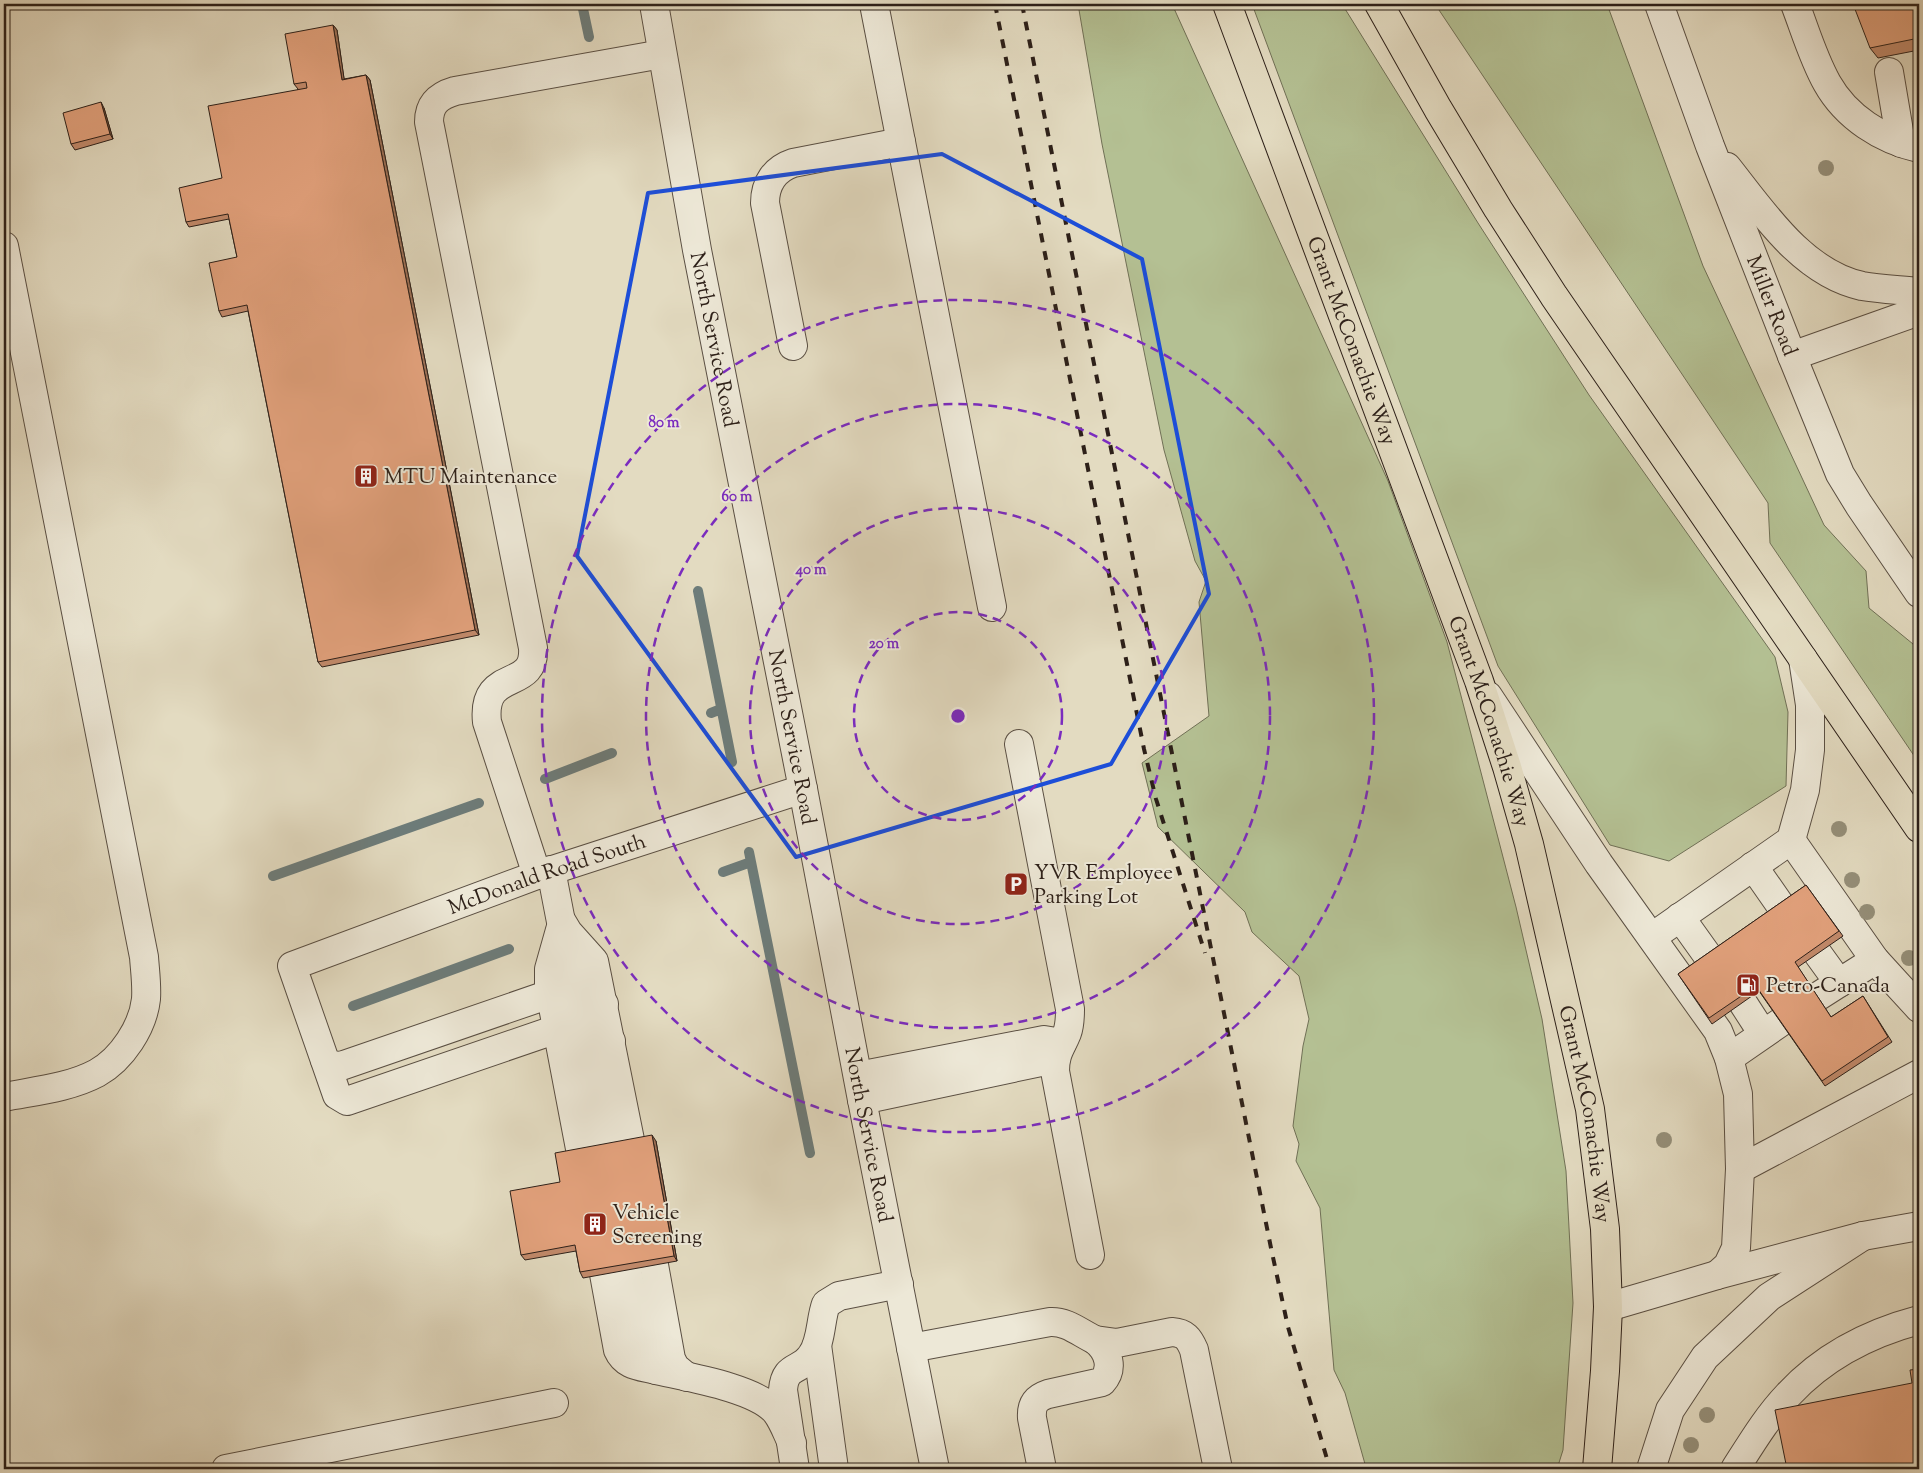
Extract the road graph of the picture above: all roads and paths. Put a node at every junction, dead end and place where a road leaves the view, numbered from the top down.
1 (654, 4) edge
2 (874, 4) edge
3 (1227, 4) edge
4 (1379, 4) edge
5 (1659, 4) edge
6 (1795, 4) edge
7 (662, 54) junction
8 (1889, 72) dead end
9 (901, 142) junction
10 (1710, 146) junction
11 (1910, 146) edge
12 (4, 246) edge
13 (1919, 292) edge
14 (1919, 311) edge
15 (793, 346) dead end
16 (1792, 356) junction
17 (1919, 593) edge
18 (992, 607) dead end
19 (1803, 659) junction
20 (1479, 681) junction
21 (1019, 744) dead end
22 (804, 789) junction
23 (1919, 828) edge
24 (1791, 840) junction
25 (1753, 866) junction
26 (544, 873) junction
27 (1783, 908) edge
28 (1680, 917) junction
29 (561, 921) junction
30 (1652, 937) junction
31 (1818, 954) edge
32 (1710, 959) edge
33 (1875, 960) junction
34 (1743, 1003) edge
35 (1919, 1008) edge
36 (567, 1019) junction
37 (609, 1032) junction
38 (1058, 1051) junction
39 (1729, 1058) junction
40 (1919, 1074) edge
41 (331, 1077) junction
42 (860, 1088) junction
43 (4, 1097) edge
44 (1740, 1169) junction
45 (1919, 1226) edge
46 (1863, 1236) junction
47 (1090, 1255) dead end
48 (1716, 1275) junction
49 (899, 1284) junction
50 (1608, 1307) junction
51 (1919, 1320) edge
52 (1093, 1339) junction
53 (817, 1345) junction
54 (913, 1357) junction
55 (687, 1377) junction
56 (554, 1403) dead end
57 (794, 1456) edge
58 (226, 1469) edge
59 (834, 1469) edge
60 (935, 1469) edge
61 (1042, 1469) edge
62 (1218, 1469) edge
63 (1597, 1469) edge
64 (1652, 1469) edge
65 (1735, 1469) edge

1 - 7 street, North Service Road
2 - 9 street
3 - 20 main road, Grant McConachie Way
4 - 19 main road
5 - 10 street, Miller Road
6 - 11 street
7 - 22 street, North Service Road
7 - 26 street
8 - 11 street
9 - 15 street
9 - 18 street
10 - 13 street
10 - 16 street, Miller Road
12 - 43 street
14 - 16 street
16 - 17 street, Miller Road
19 - 23 main road
19 - 24 street
20 - 30 street
20 - 50 main road, Grant McConachie Way
21 - 38 street
22 - 26 street, McDonald Road South
22 - 42 street, North Service Road
24 - 25 street
24 - 33 street
25 - 27 street
25 - 28 street
26 - 29 street
26 - 41 street, McDonald Road South
28 - 30 street
28 - 32 street
29 - 36 street
29 - 37 street
30 - 39 street
31 - 33 street
33 - 35 street
34 - 39 street
36 - 37 street
36 - 37 street
36 - 37 street
36 - 41 street
36 - 41 street
38 - 42 street
38 - 47 street
39 - 44 street
40 - 44 street
42 - 49 street, North Service Road
44 - 48 street
45 - 46 street
46 - 48 street
46 - 64 street
48 - 50 street
49 - 53 street
49 - 54 street, North Service Road
50 - 63 main road, Grant McConachie Way
51 - 65 street
52 - 54 street
52 - 61 street
52 - 62 street
53 - 57 street
53 - 59 street
54 - 60 street, North Service Road
55 - 55 street
55 - 57 street
56 - 58 street

